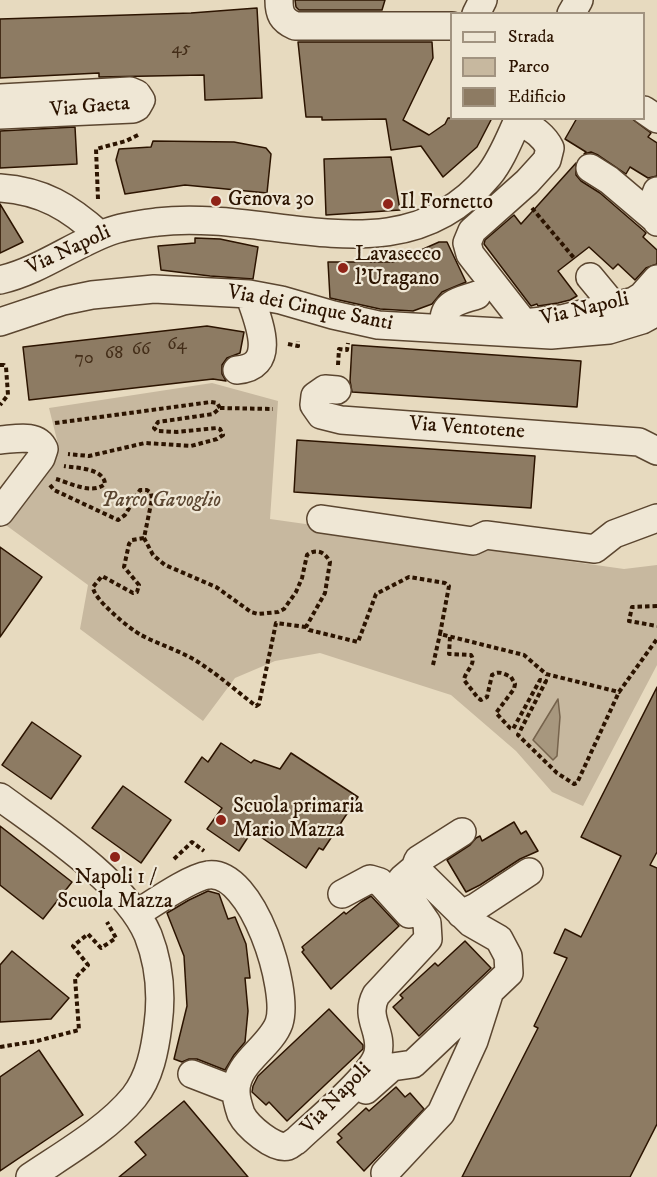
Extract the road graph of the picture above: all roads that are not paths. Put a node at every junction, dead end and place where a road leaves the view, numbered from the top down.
1 (279, 0) edge
2 (450, 26) edge
3 (0, 98) edge
4 (0, 115) edge
5 (519, 120) edge
6 (520, 120) edge
7 (590, 168) dead end
8 (0, 188) edge
9 (657, 191) edge
10 (656, 220) edge
11 (100, 235) junction
12 (590, 277) road end
13 (657, 279) edge
14 (0, 280) edge
15 (249, 294) junction
16 (283, 295) junction
17 (477, 295) dead end
18 (614, 306) junction
19 (657, 312) edge
20 (444, 320) junction
21 (0, 322) edge
22 (524, 323) junction
23 (237, 370) dead end
24 (337, 390) road end
25 (0, 440) edge
26 (657, 451) edge
27 (0, 512) edge
28 (657, 518) edge
29 (321, 519) dead end
30 (0, 797) edge
31 (462, 832) dead end
32 (416, 868) junction
33 (529, 872) dead end
34 (342, 894) dead end
35 (136, 914) junction
36 (461, 914) junction
37 (395, 975) junction
38 (490, 990) junction
39 (192, 1074) dead end
40 (236, 1091) junction
41 (306, 1146) dead end
42 (385, 1173) dead end
43 (30, 1177) edge

1 - 2 street
3 - 4 street, Via Gaeta
5 - 11 street, Via Napoli
6 - 22 street, Via Napoli
7 - 10 street
8 - 11 street
9 - 10 street
11 - 14 street, Via Napoli
12 - 18 street
13 - 18 street, Via Napoli
15 - 16 street, Via dei Cinque Santi
15 - 21 street, Via dei Cinque Santi
15 - 23 street
16 - 19 street, Via dei Cinque Santi
16 - 20 street
17 - 20 street
18 - 22 street, Via Napoli
20 - 22 street
24 - 26 street, Via Ventotene
25 - 27 street
28 - 29 street
30 - 35 street
31 - 32 street, Via Napoli
32 - 36 street, Via Napoli
32 - 37 street, Via Napoli
33 - 36 street
34 - 37 street
35 - 40 street
35 - 43 street
36 - 38 street, Via Napoli
37 - 40 street, Via Napoli
38 - 41 street, Via Napoli
38 - 42 street, Via Napoli
39 - 40 street

